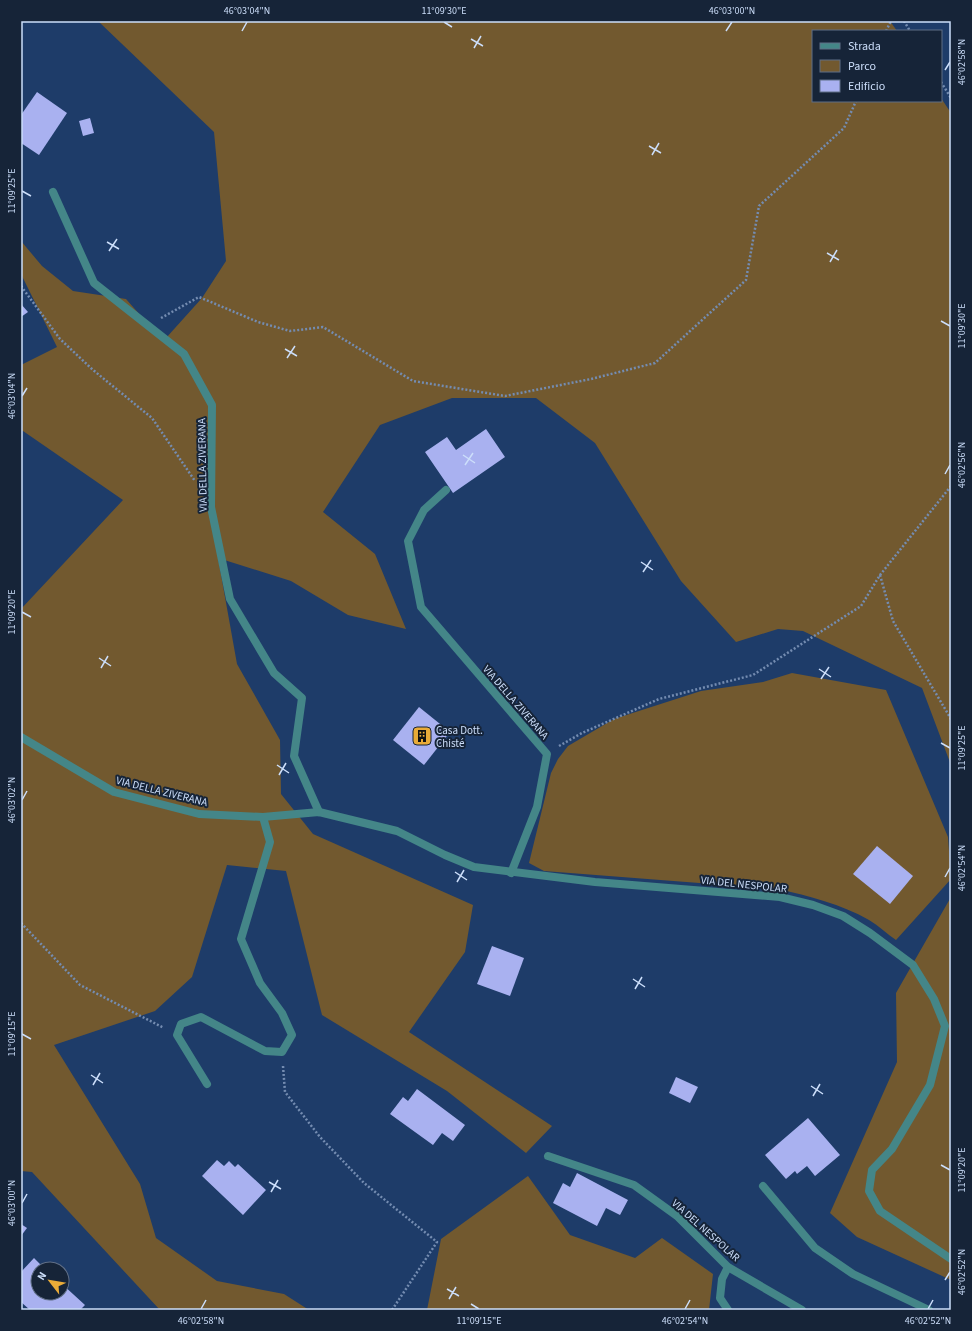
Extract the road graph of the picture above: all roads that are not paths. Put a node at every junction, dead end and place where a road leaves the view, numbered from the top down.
1 (53, 192) dead end
2 (446, 490) dead end
3 (21, 738) edge
4 (319, 812) junction
5 (264, 817) junction
6 (511, 873) junction
7 (948, 1026) edge
8 (207, 1084) dead end
9 (548, 1156) dead end
10 (763, 1186) dead end
11 (951, 1259) edge
12 (728, 1267) junction
13 (728, 1310) edge
14 (802, 1310) edge
15 (929, 1310) edge

1 - 4 street, VIA DELLA ZIVERANA
2 - 6 street, VIA DELLA ZIVERANA
3 - 5 street, VIA DELLA ZIVERANA
4 - 5 street, VIA DELLA ZIVERANA
4 - 6 street, VIA DELLA ZIVERANA
5 - 8 street
6 - 7 street, VIA DEL NESPOLAR
7 - 11 street, VIA DEL NESPOLAR
9 - 12 street, VIA DEL NESPOLAR
10 - 15 street
12 - 13 street
12 - 14 street, VIA DEL NESPOLAR

